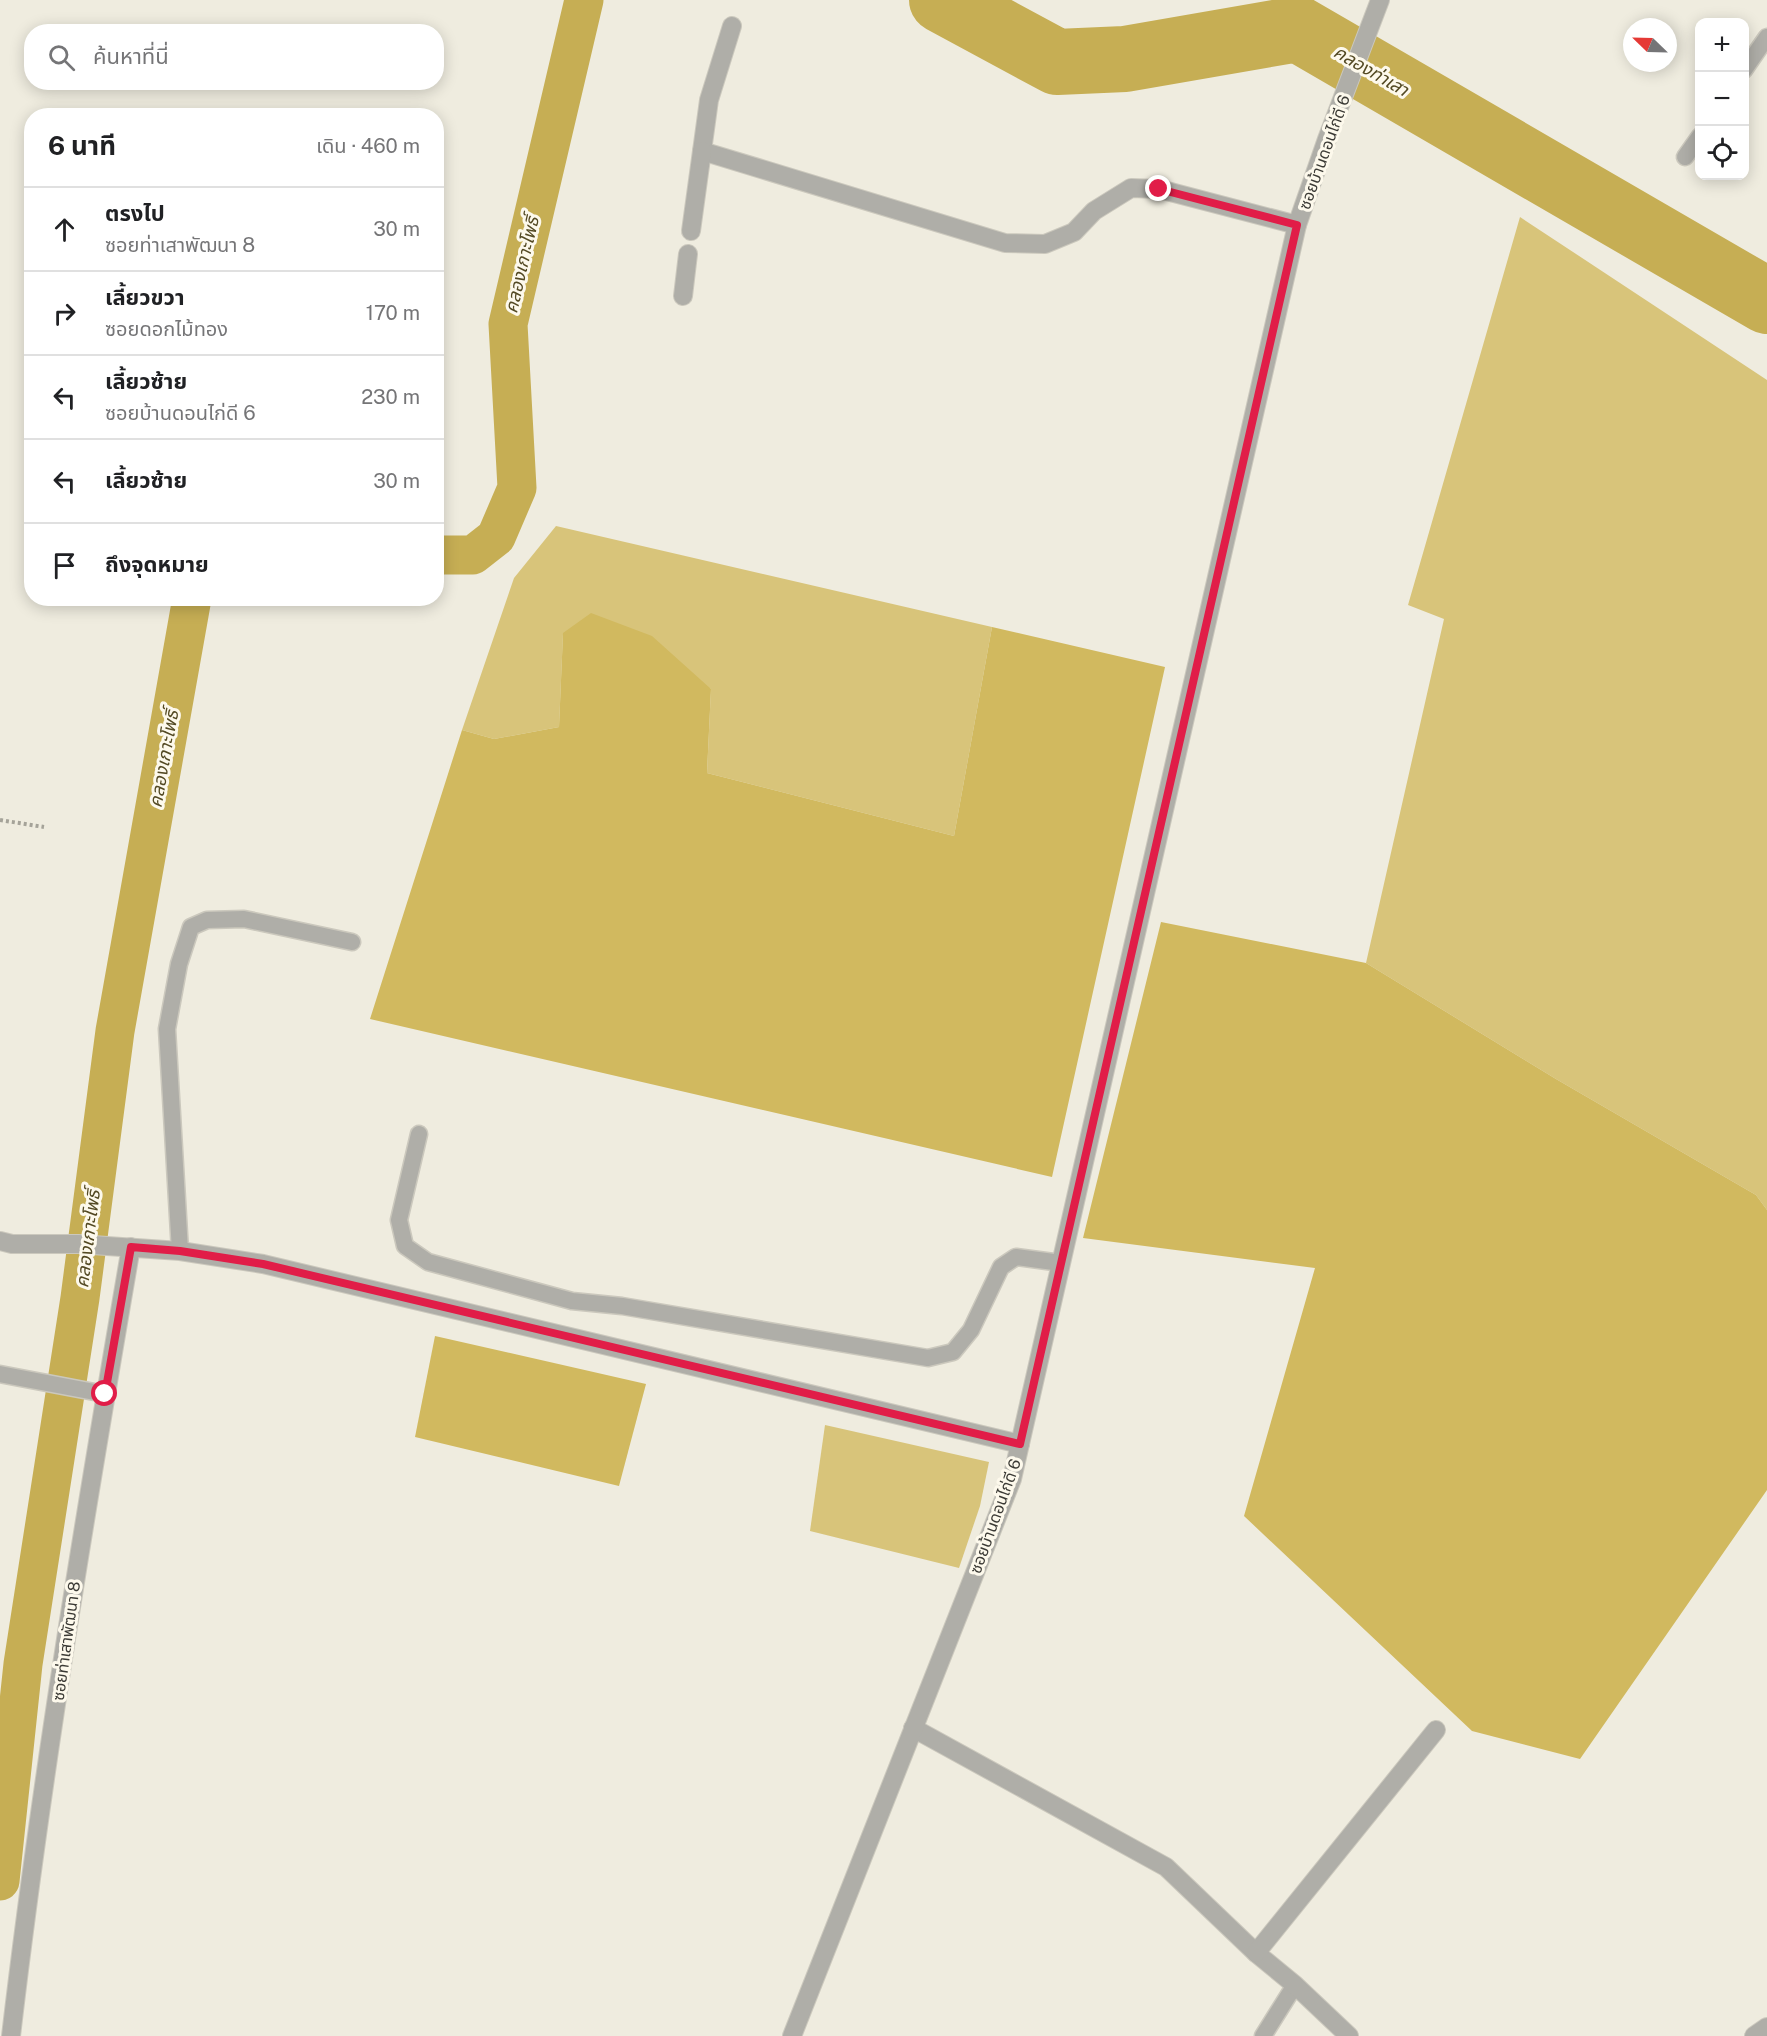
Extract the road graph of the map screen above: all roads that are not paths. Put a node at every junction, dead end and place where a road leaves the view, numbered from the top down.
1 (1380, 0) edge
2 (732, 26) dead end
3 (1767, 37) edge
4 (1749, 63) edge
5 (1695, 144) edge
6 (702, 151) junction
7 (1686, 157) dead end
8 (1297, 225) junction
9 (691, 231) dead end
10 (688, 254) dead end
11 (683, 296) dead end
12 (352, 942) dead end
13 (418, 1134) dead end
14 (0, 1241) edge
15 (131, 1247) junction
16 (180, 1251) junction
17 (1061, 1263) junction
18 (0, 1374) edge
19 (105, 1394) junction
20 (1020, 1444) junction
21 (913, 1728) junction
22 (1436, 1730) dead end
23 (1256, 1953) junction
24 (1295, 1985) junction
25 (1767, 2027) edge
26 (10, 2036) edge
27 (792, 2036) edge
28 (1263, 2036) edge
29 (1349, 2036) edge
30 (1754, 2036) edge

1 - 8 street, ซอยบ้านดอนไก่ดี 6
2 - 6 street
3 - 4 lane
5 - 7 lane
6 - 8 street
6 - 9 street
8 - 17 street, ซอยบ้านดอนไก่ดี 6
10 - 11 street
12 - 16 lane
13 - 17 lane
14 - 15 street
15 - 16 street
15 - 19 street, ซอยท่าเสาพัฒนา 8
16 - 20 street
17 - 20 street, ซอยบ้านดอนไก่ดี 6
18 - 19 lane
19 - 26 street, ซอยท่าเสาพัฒนา 8
20 - 21 street, ซอยบ้านดอนไก่ดี 6
21 - 23 street
21 - 27 street, ซอยบ้านดอนไก่ดี 6
22 - 23 street
23 - 24 street
24 - 28 lane
24 - 29 street
25 - 30 street

